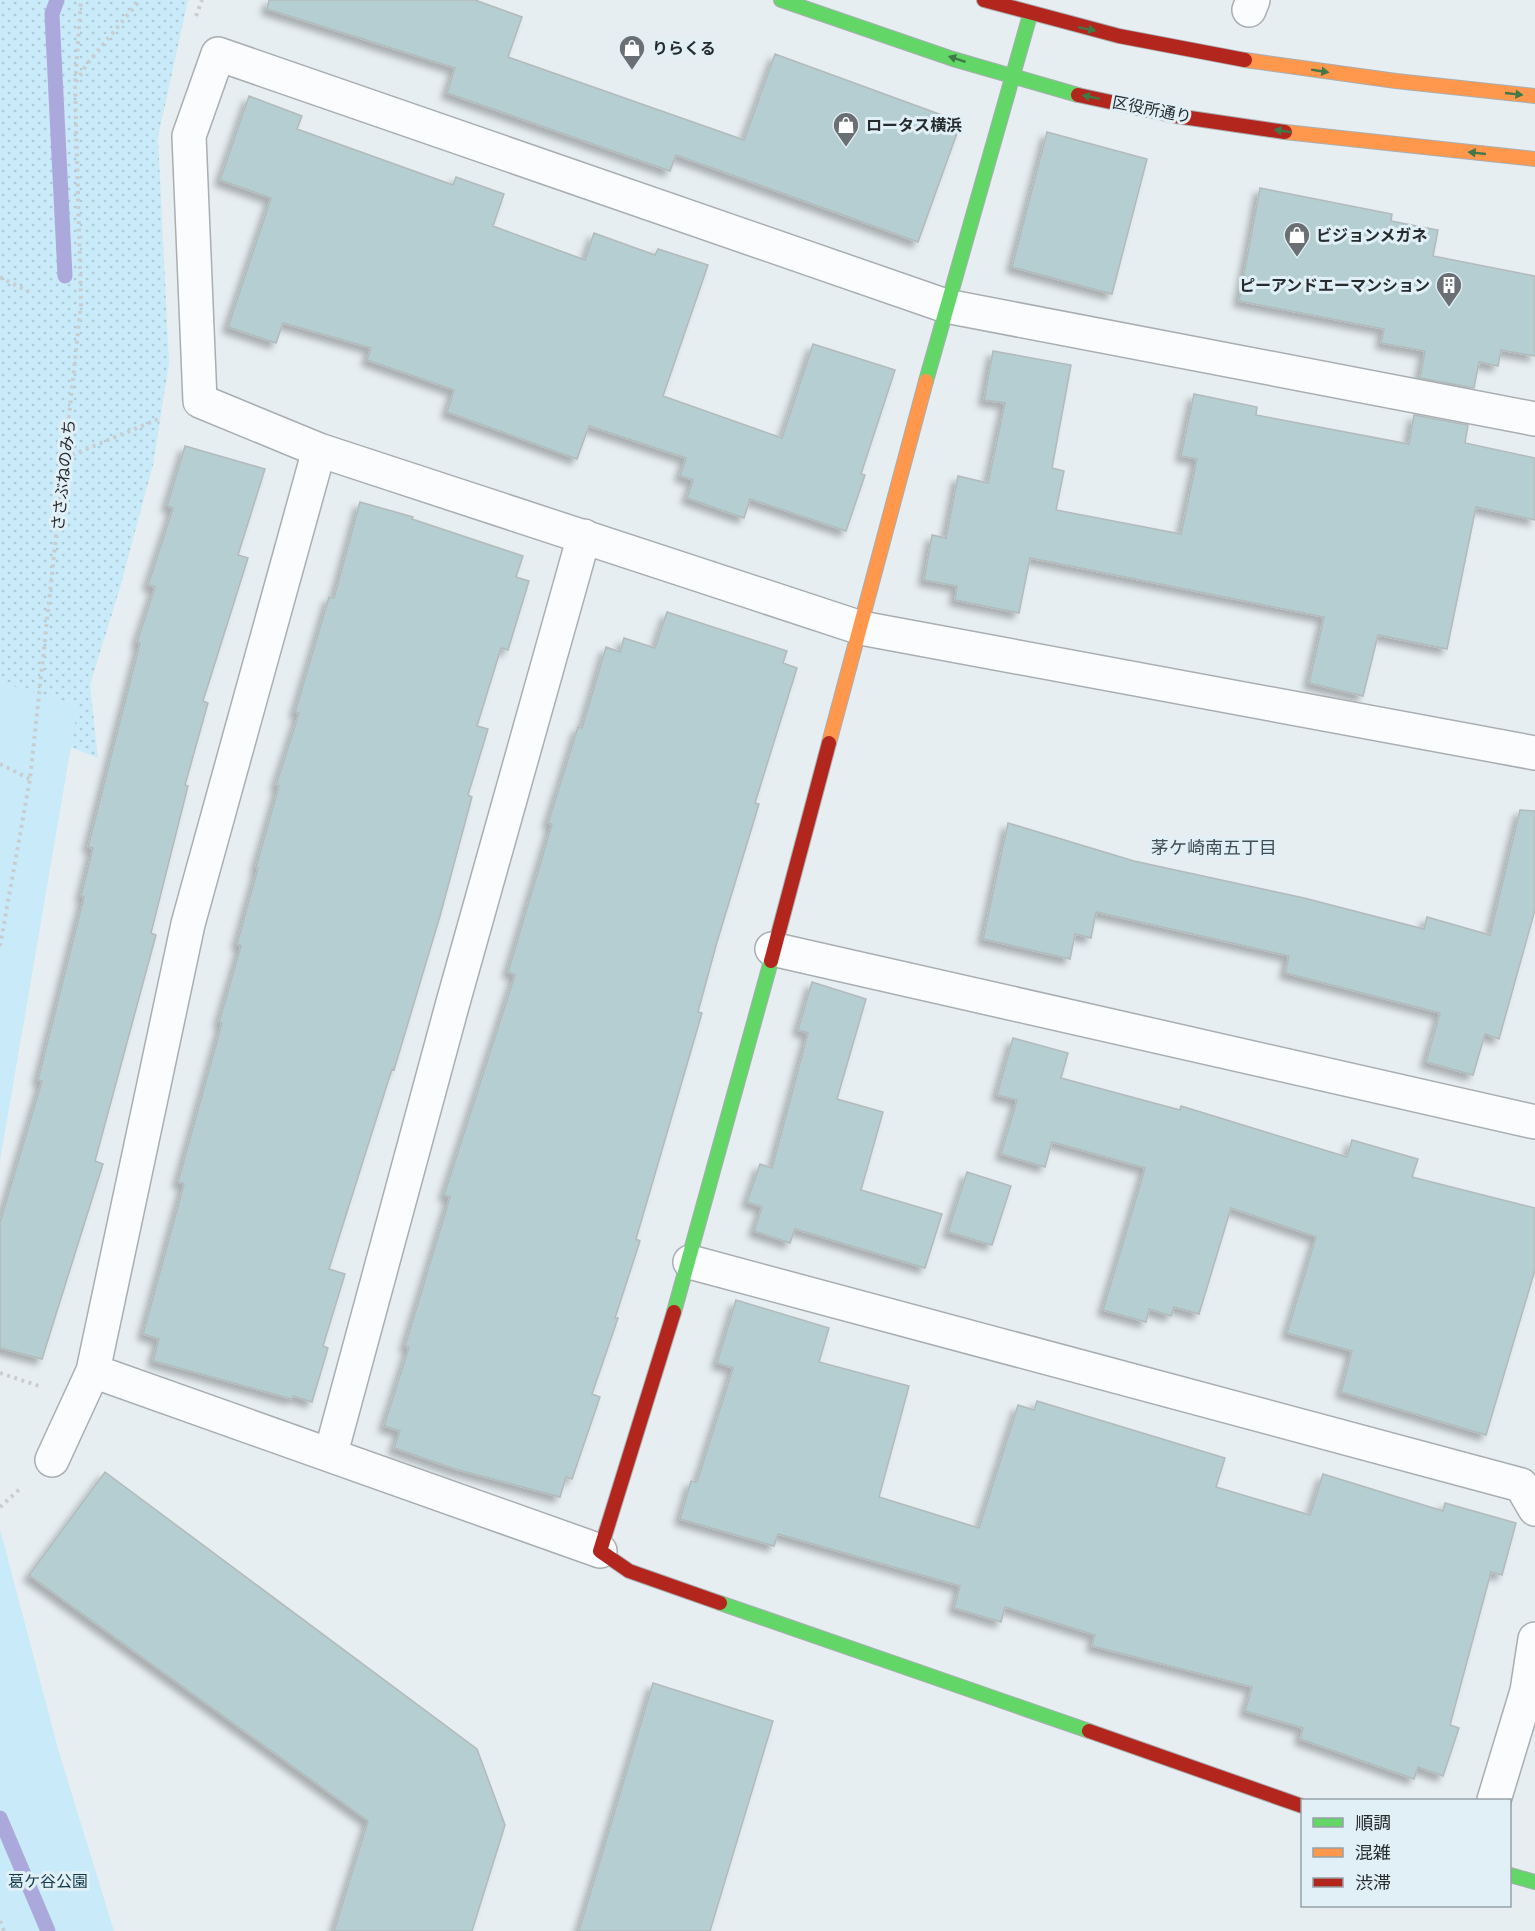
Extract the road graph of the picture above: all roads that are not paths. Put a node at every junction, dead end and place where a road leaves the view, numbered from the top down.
1 (781, 0) edge
2 (984, 0) edge
3 (1030, 15) junction
4 (1012, 76) junction
5 (1535, 96) edge
6 (1535, 159) edge
7 (946, 306) junction
8 (1535, 419) edge
9 (319, 450) junction
10 (584, 537) junction
11 (861, 628) junction
12 (1535, 753) edge
13 (772, 949) junction
14 (1535, 1122) edge
15 (690, 1262) junction
16 (93, 1371) junction
17 (331, 1453) junction
18 (52, 1460) dead end
19 (1535, 1509) edge
20 (600, 1551) junction
21 (1535, 1639) edge
22 (1494, 1799) edge
23 (1301, 1806) edge
24 (1511, 1875) edge
25 (1535, 1881) edge

4 -> 1 street, 区役所通り
2 - 3 street
3 - 4 street
3 -> 5 street
6 -> 4 street, 区役所通り
4 - 7 street
7 - 8 street
7 - 9 street
7 - 11 street
9 - 10 street
9 - 16 street
10 - 11 street
10 - 17 street
11 - 12 street
11 - 13 street
13 - 14 street
13 - 15 street
15 - 19 street
15 - 20 street
16 - 17 street
16 - 18 street
17 - 20 street
20 - 23 street
21 - 22 street
24 - 25 street

